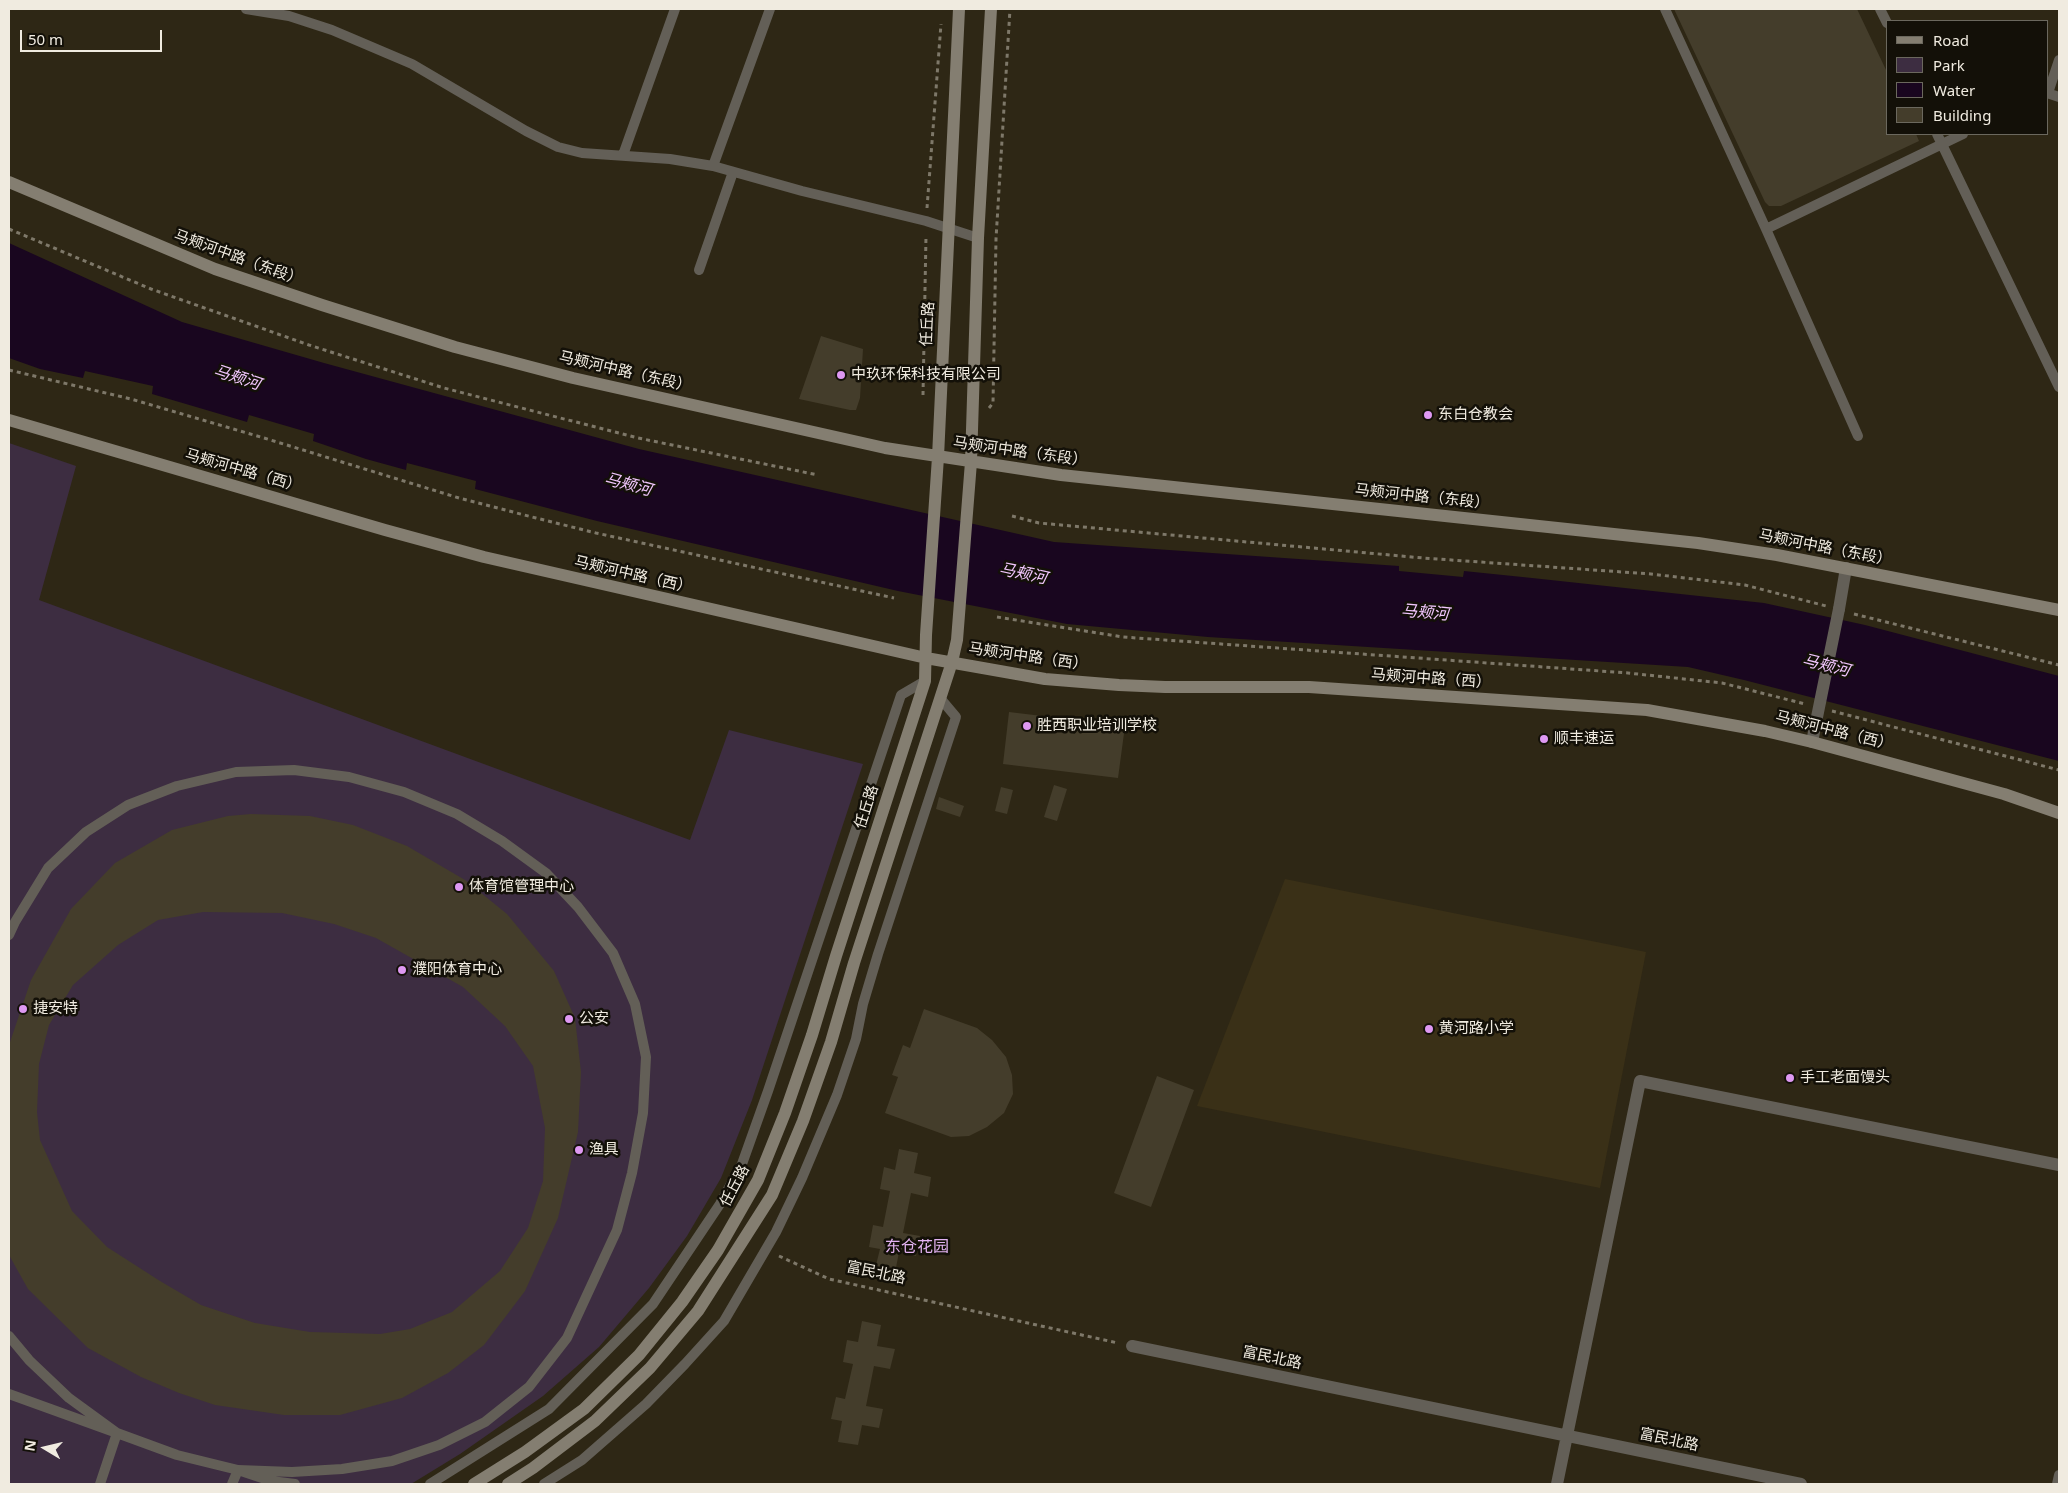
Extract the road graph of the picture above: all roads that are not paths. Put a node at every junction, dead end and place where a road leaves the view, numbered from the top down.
1 (246, 9) edge
2 (675, 9) edge
3 (770, 9) edge
4 (959, 9) edge
5 (991, 9) edge
6 (1665, 9) edge
7 (1880, 9) edge
8 (1886, 21) edge
9 (2059, 60) edge
10 (2048, 90) edge
11 (1938, 135) edge
12 (1961, 135) edge
13 (1942, 144) junction
14 (623, 155) junction
15 (713, 166) junction
16 (733, 172) junction
17 (9, 182) edge
18 (949, 228) junction
19 (1766, 229) junction
20 (978, 238) junction
21 (699, 270) dead end
22 (2059, 387) edge
23 (9, 420) edge
24 (1858, 436) dead end
25 (938, 457) junction
26 (971, 462) junction
27 (1846, 568) junction
28 (2059, 610) edge
29 (926, 658) junction
30 (952, 662) junction
31 (925, 681) junction
32 (940, 698) junction
33 (1812, 742) junction
34 (2059, 813) edge
35 (9, 936) edge
36 (2059, 1165) edge
37 (9, 1336) edge
38 (1132, 1346) road end
39 (9, 1394) edge
40 (117, 1433) junction
41 (1567, 1436) junction
42 (238, 1470) junction
43 (2059, 1475) edge
44 (100, 1484) edge
45 (232, 1484) edge
46 (295, 1484) edge
47 (430, 1484) edge
48 (474, 1484) edge
49 (508, 1484) edge
50 (544, 1484) edge
51 (1557, 1484) edge
52 (1801, 1484) edge
53 (2058, 1484) edge

1 - 14 lane
2 - 14 lane
3 - 15 lane
4 - 18 street, 任丘路
5 - 20 street
6 - 19 lane
7 - 8 lane
9 - 10 lane
11 - 13 lane
12 - 13 lane
13 - 19 lane
13 - 22 lane
14 - 15 lane
15 - 16 lane
16 - 18 lane
16 - 21 lane
17 - 25 street, 马颊河中路（东段）
18 - 20 lane
18 - 25 street, 任丘路
19 - 24 lane
20 - 26 street
23 - 29 street, 马颊河中路（西）
25 - 26 street, 马颊河中路（东段）
25 - 29 street, 任丘路
26 - 27 street, 马颊河中路（东段）
26 - 30 street
27 - 28 street, 马颊河中路（东段）
27 - 33 street, bridge
29 - 30 street, 马颊河中路（西）
29 - 31 street, 任丘路
30 - 32 street
30 - 33 street, 马颊河中路（西）
31 - 47 lane
31 - 48 street, 任丘路
32 - 49 street
32 - 50 lane
33 - 34 street, 马颊河中路（西）
35 - 42 lane
36 - 41 street
37 - 40 lane
38 - 41 street, 富民北路
39 - 40 lane
40 - 42 lane
40 - 44 lane
41 - 51 street
41 - 52 street, 富民北路
42 - 45 lane
42 - 46 lane
43 - 53 lane

